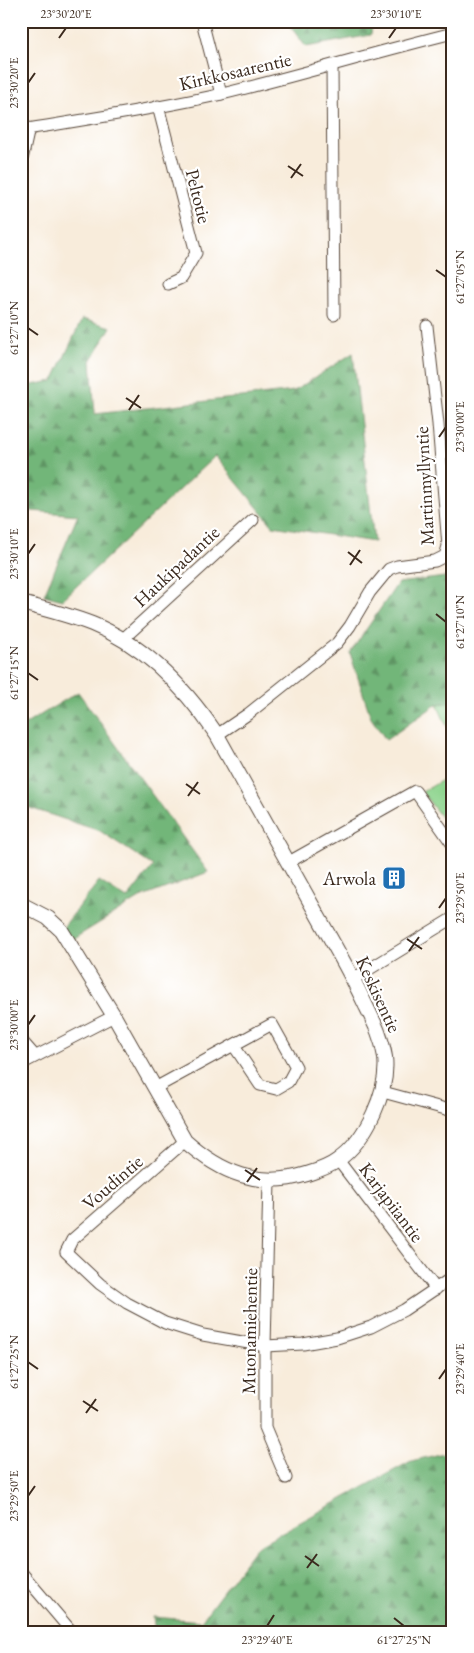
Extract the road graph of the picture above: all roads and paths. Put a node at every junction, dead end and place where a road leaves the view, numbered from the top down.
1 (202, 21) edge
2 (453, 33) edge
3 (332, 66) junction
4 (220, 94) junction
5 (158, 106) junction
6 (25, 129) edge
7 (21, 164) edge
8 (168, 284) dead end
9 (334, 314) dead end
10 (427, 326) dead end
11 (253, 520) dead end
12 (21, 604) edge
13 (123, 640) junction
14 (217, 735) junction
15 (453, 845) edge
16 (289, 862) junction
17 (21, 904) edge
18 (453, 918) edge
19 (353, 979) junction
20 (114, 1016) junction
21 (21, 1040) edge
22 (234, 1046) junction
23 (35, 1056) junction
24 (21, 1064) edge
25 (155, 1088) junction
26 (383, 1092) junction
27 (453, 1112) edge
28 (185, 1142) junction
29 (338, 1160) junction
30 (269, 1181) junction
31 (453, 1277) edge
32 (436, 1289) junction
33 (265, 1346) junction
34 (286, 1478) dead end
35 (21, 1572) edge
36 (72, 1632) edge

1 - 4 street
2 - 3 street, Kirkkosaarentie
3 - 4 street, Kirkkosaarentie
3 - 9 street
4 - 5 street, Kirkkosaarentie
5 - 6 street, Kirkkosaarentie
5 - 8 street, Peltotie
6 - 7 street
10 - 14 street, Martinmyllyntie
11 - 13 street, Haukipadantie
12 - 13 street, Keskisentie
13 - 14 street, Keskisentie
14 - 16 street, Keskisentie
15 - 16 street
16 - 19 street, Keskisentie
17 - 20 street, Keskisentie
18 - 19 street
19 - 26 street, Keskisentie
20 - 23 street
20 - 25 street, Keskisentie
21 - 23 street
22 - 22 street
22 - 25 street
23 - 24 street
25 - 28 street, Keskisentie
26 - 27 street
26 - 29 street, Keskisentie
28 - 30 street, Keskisentie
28 - 33 street, Voudintie
29 - 30 street, Keskisentie
29 - 32 street, Karjapiiantie
30 - 33 street, Muonamiehentie
31 - 32 street
32 - 33 street
33 - 34 street, Muonamiehentie
35 - 36 street

